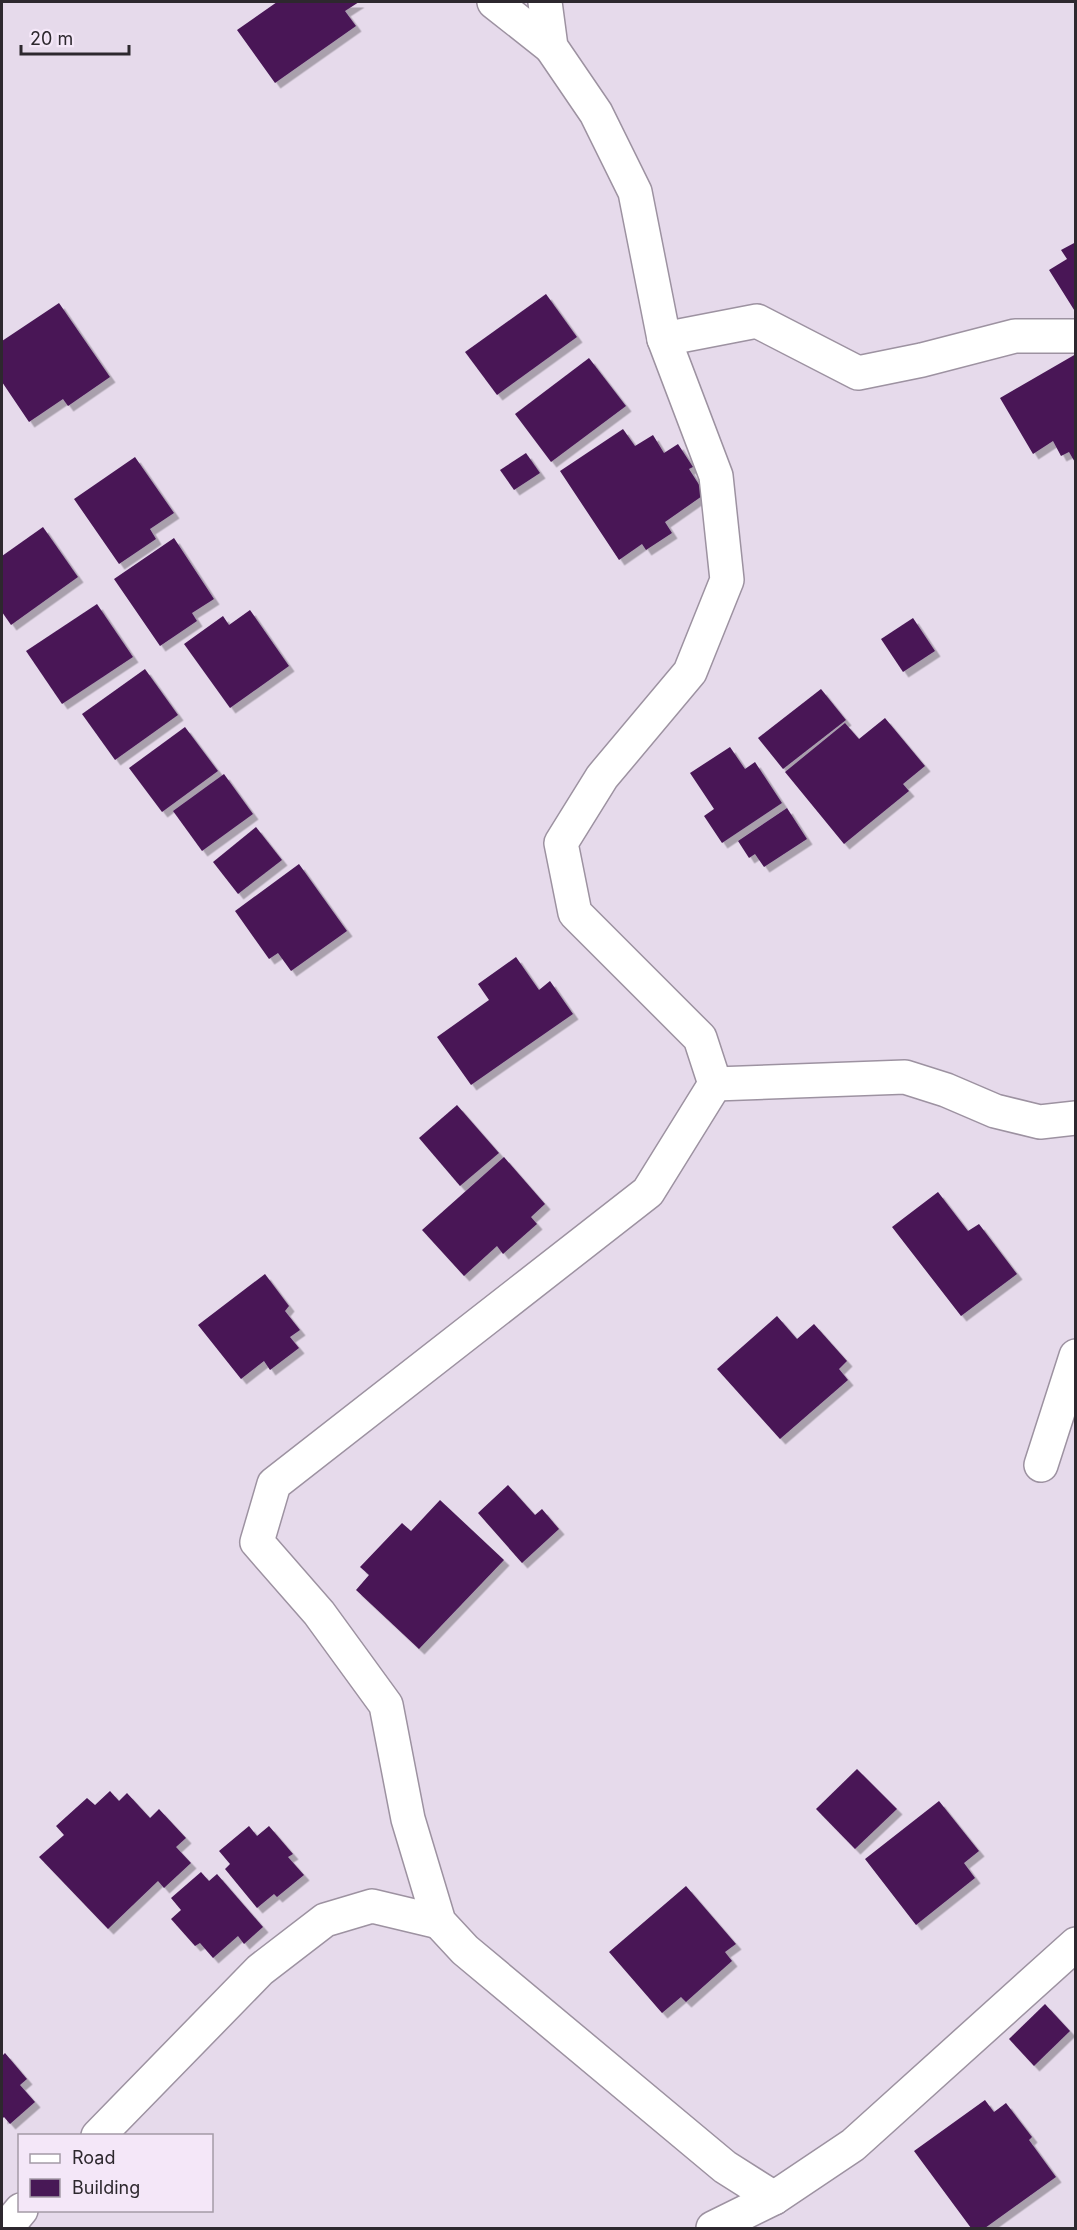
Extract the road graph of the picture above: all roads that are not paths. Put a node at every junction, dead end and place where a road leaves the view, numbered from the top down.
1 (494, 2) edge
2 (545, 2) edge
3 (551, 47) junction
4 (1076, 336) edge
5 (664, 339) junction
6 (715, 1084) junction
7 (1076, 1118) edge
8 (1076, 1356) edge
9 (1041, 1465) dead end
10 (438, 1922) junction
11 (1076, 1944) edge
12 (100, 2134) edge
13 (774, 2198) junction
14 (20, 2212) edge
15 (6, 2229) edge
16 (713, 2229) edge

1 - 3 street
2 - 3 street
3 - 5 street
4 - 5 street
5 - 6 street
6 - 7 street
6 - 10 street
8 - 9 street
10 - 12 street
10 - 13 street
11 - 13 street
13 - 16 street
14 - 15 street

